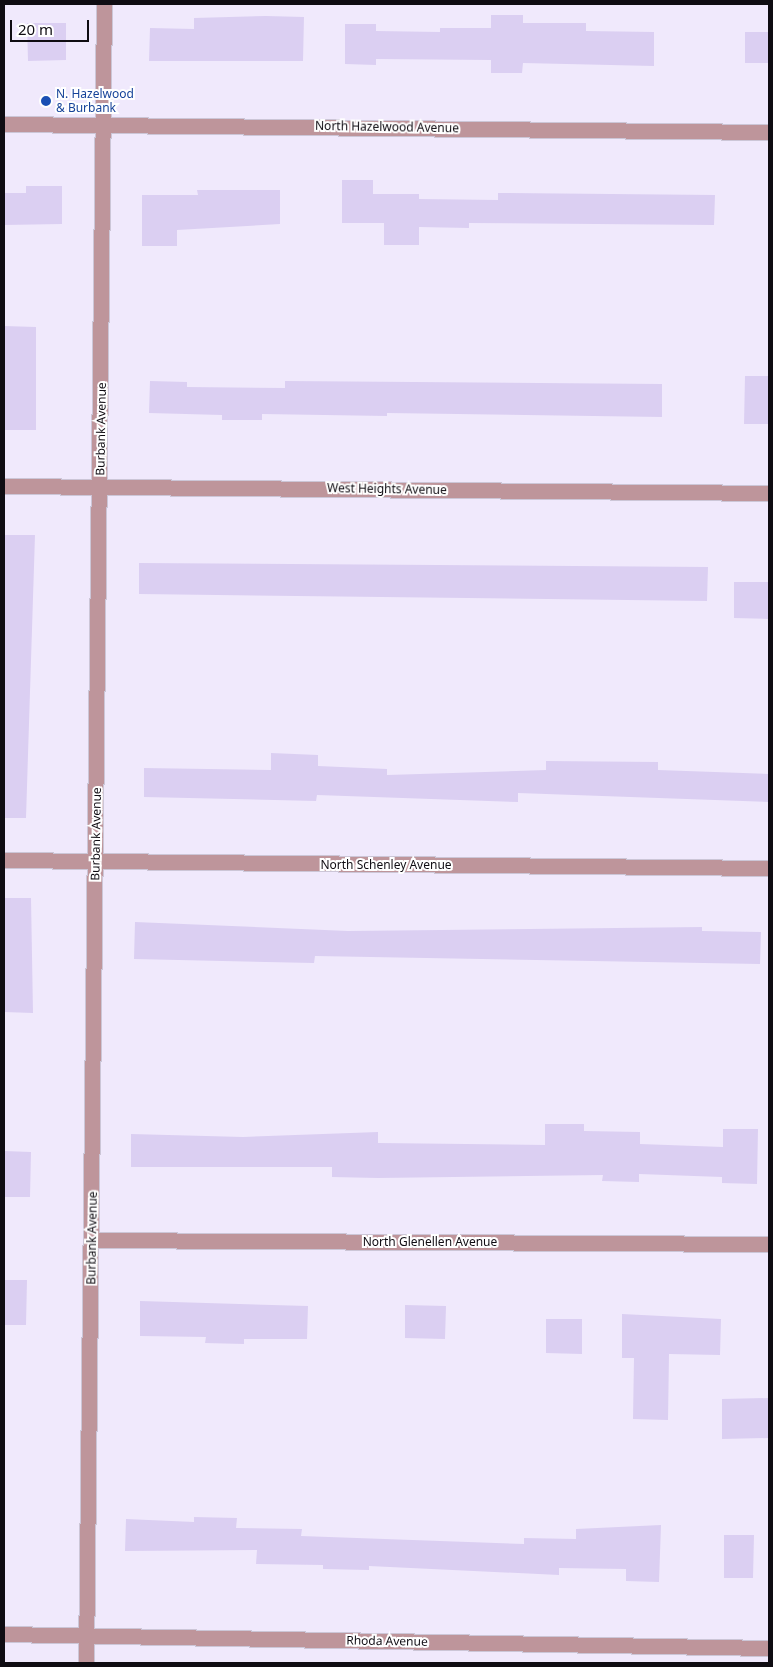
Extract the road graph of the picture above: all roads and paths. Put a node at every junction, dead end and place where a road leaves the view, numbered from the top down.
1 (104, 4) edge
2 (4, 124) edge
3 (105, 124) junction
4 (769, 132) edge
5 (4, 486) edge
6 (100, 486) junction
7 (769, 493) edge
8 (4, 860) edge
9 (96, 861) junction
10 (769, 868) edge
11 (92, 1240) junction
12 (769, 1244) edge
13 (4, 1634) edge
14 (86, 1635) junction
15 (769, 1648) edge
16 (86, 1663) edge

1 - 3 street, Burbank Avenue
2 - 3 street, North Hazelwood Avenue
3 - 4 street, North Hazelwood Avenue
3 - 6 street, Burbank Avenue
5 - 6 street, West Heights Avenue
6 - 7 street, West Heights Avenue
6 - 9 street, Burbank Avenue
8 - 9 street, North Schenley Avenue
9 - 10 street, North Schenley Avenue
9 - 11 street, Burbank Avenue
11 - 12 street, North Glenellen Avenue
11 - 14 street, Burbank Avenue
13 - 14 street, Rhoda Avenue
14 - 15 street, Rhoda Avenue
14 - 16 street, Burbank Avenue

